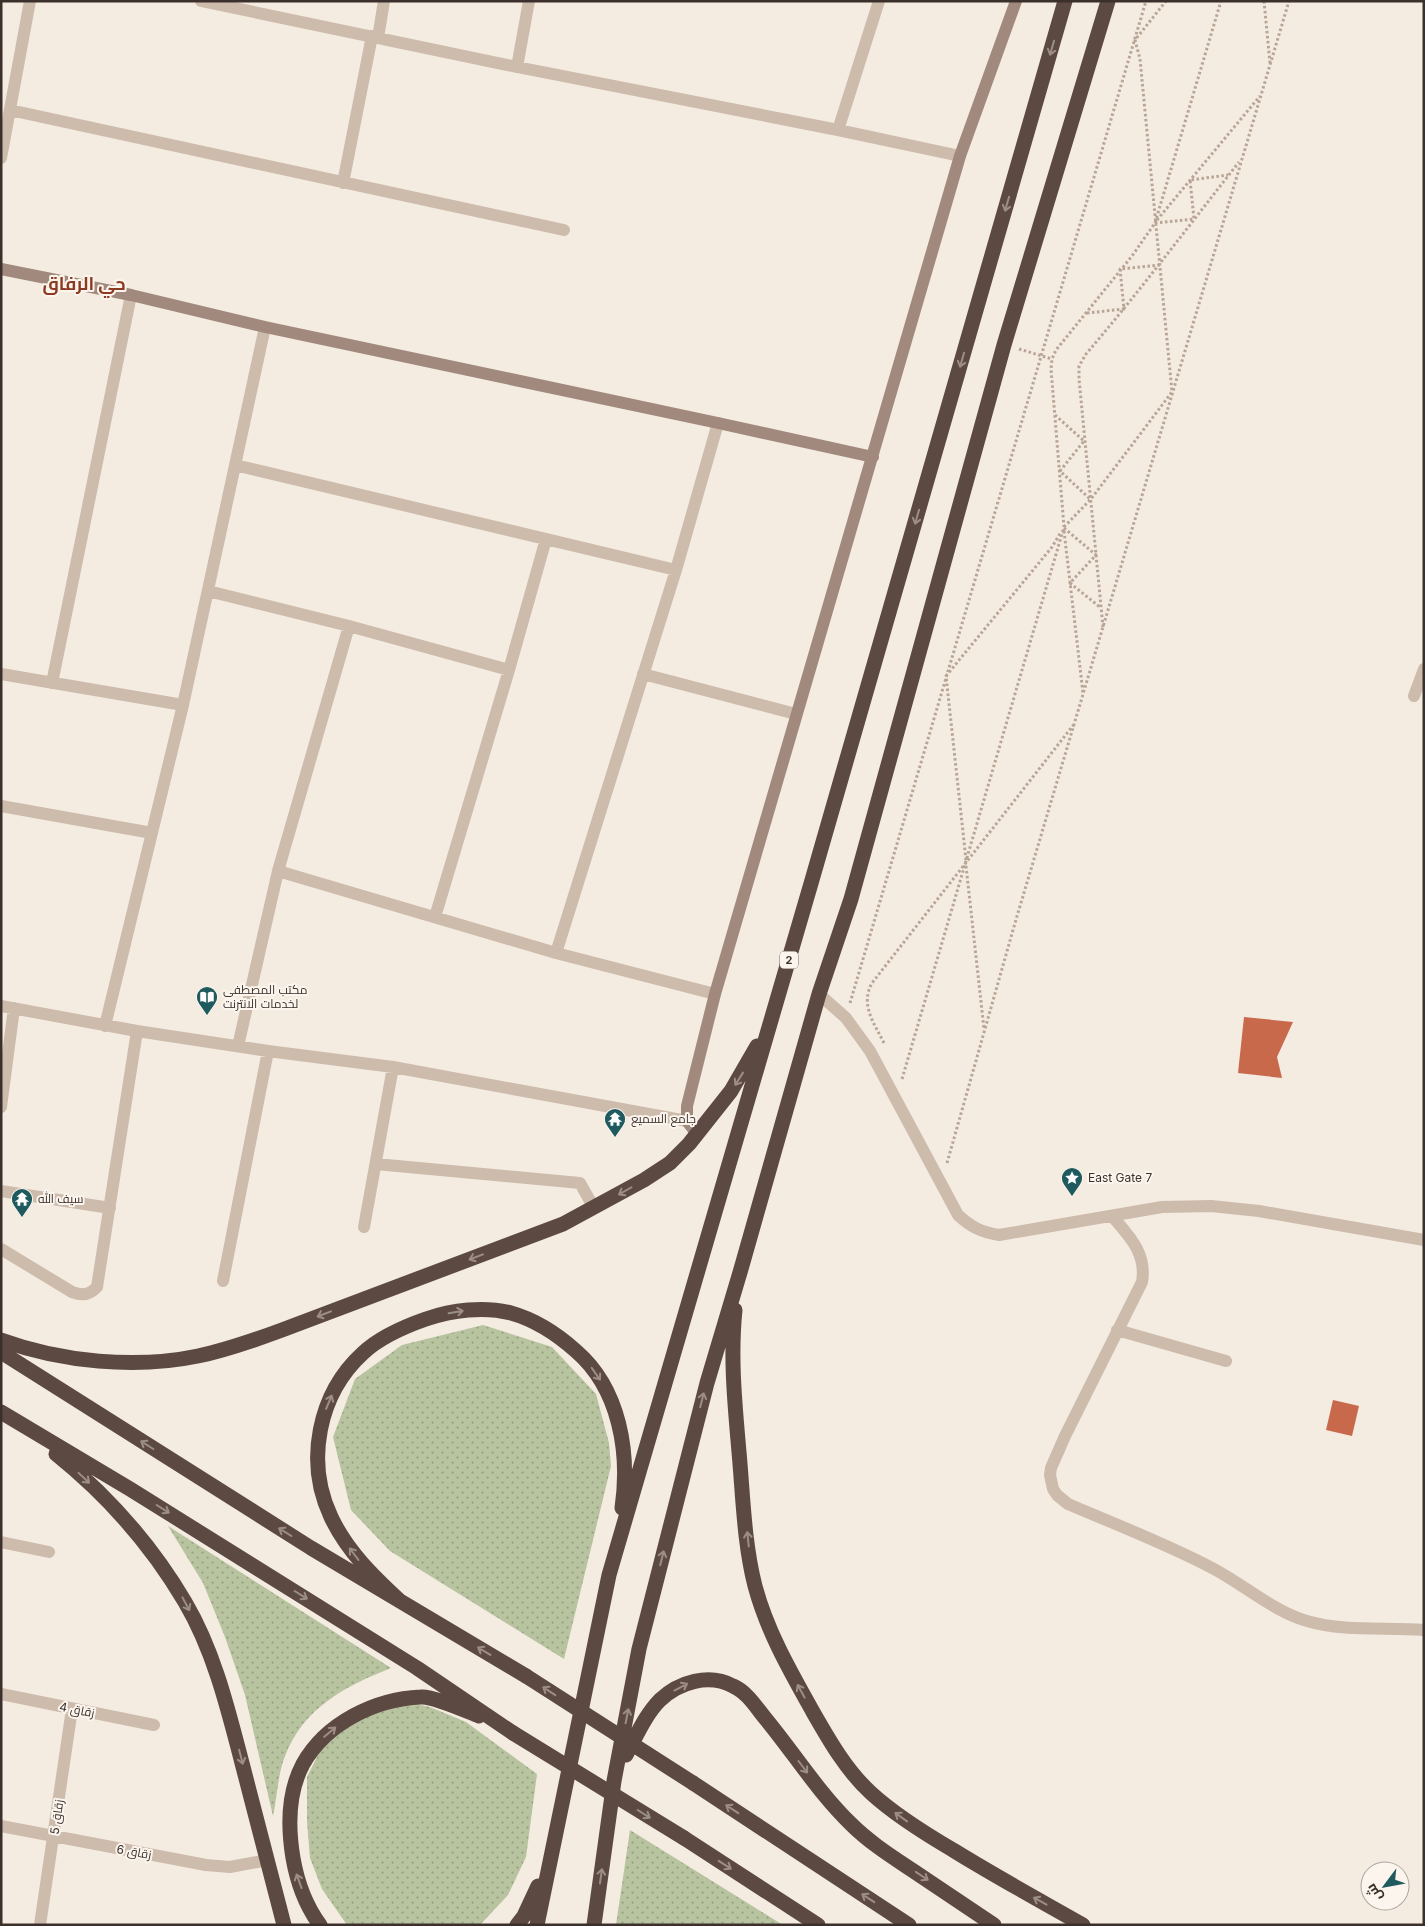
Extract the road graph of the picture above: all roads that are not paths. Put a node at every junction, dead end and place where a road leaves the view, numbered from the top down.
1 (30, 1) edge
2 (201, 1) edge
3 (384, 1) edge
4 (530, 1) edge
5 (879, 1) edge
6 (1016, 1) edge
7 (1065, 1) edge
8 (1108, 1) edge
9 (375, 37) junction
10 (517, 67) junction
11 (10, 110) junction
12 (838, 130) junction
13 (960, 156) junction
14 (1, 158) edge
15 (343, 183) junction
16 (564, 230) dead end
17 (1, 269) edge
18 (131, 295) junction
19 (265, 326) junction
20 (718, 423) junction
21 (872, 457) junction
22 (235, 465) junction
23 (546, 539) junction
24 (676, 570) junction
25 (208, 591) junction
26 (350, 626) junction
27 (1424, 669) edge
28 (509, 670) junction
29 (1, 674) edge
30 (643, 674) junction
31 (52, 682) junction
32 (1414, 696) dead end
33 (183, 705) junction
34 (796, 714) junction
35 (1, 806) edge
36 (152, 833) junction
37 (278, 871) junction
38 (435, 918) junction
39 (556, 953) junction
40 (781, 987) junction
41 (715, 994) junction
42 (819, 994) junction
43 (7, 1007) edge
44 (105, 1026) junction
45 (137, 1031) junction
46 (238, 1046) junction
47 (268, 1051) junction
48 (393, 1067) junction
49 (1, 1108) edge
50 (687, 1121) junction
51 (697, 1134) junction
52 (376, 1164) junction
53 (1, 1191) edge
54 (110, 1208) junction
55 (594, 1208) junction
56 (1112, 1216) junction
57 (364, 1227) dead end
58 (1424, 1240) edge
59 (1, 1249) edge
60 (741, 1269) junction
61 (223, 1281) dead end
62 (1117, 1330) junction
63 (1, 1340) edge
64 (1, 1352) edge
65 (1226, 1360) dead end
66 (3, 1413) edge
67 (1, 1542) edge
68 (49, 1552) dead end
69 (609, 1575) junction
70 (400, 1601) junction
71 (1424, 1630) edge
72 (1, 1694) edge
73 (72, 1709) junction
74 (497, 1722) junction
75 (154, 1725) dead end
76 (614, 1782) junction
77 (1, 1826) edge
78 (54, 1837) junction
79 (552, 1844) junction
80 (268, 1860) junction
81 (795, 1911) junction
82 (40, 1925) edge
83 (284, 1925) edge
84 (320, 1925) edge
85 (517, 1925) edge
86 (537, 1925) edge
87 (594, 1925) edge
88 (809, 1925) edge
89 (818, 1925) edge
90 (908, 1925) edge
91 (994, 1925) edge
92 (1083, 1925) edge

1 - 11 street
2 - 9 street
3 - 9 street
4 - 10 street
5 - 12 street
6 - 13 street
7 -> 40 highway, 2
8 - 42 highway
9 - 10 street
9 - 15 street
10 - 12 street
11 - 14 street
11 - 15 street
12 - 13 street
13 - 21 street
15 - 16 street
17 - 18 street
18 - 19 street
18 - 31 street
19 - 20 street
19 - 22 street
20 - 21 street
20 - 24 street
21 - 34 street
22 - 23 street
22 - 25 street
23 - 24 street
23 - 28 street
24 - 30 street
25 - 26 street
25 - 33 street
26 - 28 street
26 - 37 street
27 - 32 street
28 - 38 street
29 - 31 street
30 - 34 street
30 - 39 street
31 - 33 street
33 - 36 street
34 - 41 street
35 - 36 street
36 - 44 street
37 - 38 street
37 - 46 street
38 - 39 street
39 - 41 street
40 -> 51 highway
40 - 69 highway, 2
41 - 50 street
42 - 56 street
42 - 60 highway
43 - 44 street
43 - 49 street
44 - 45 street
45 - 46 street
45 - 54 street
46 - 47 street
47 - 48 street
47 - 61 street
48 - 50 street
48 - 52 street
50 - 51 street
51 -> 55 highway
52 - 55 street
52 - 57 street
53 - 54 street
54 - 59 street
55 -> 63 highway
56 - 58 street
56 - 62 street
76 -> 60 highway
92 -> 60 highway
62 - 65 street
62 - 71 street
70 -> 64 highway
66 -> 74 highway
66 -> 80 highway
67 - 68 street
70 -> 69 highway
69 - 79 highway, 2
90 -> 70 highway, bridge
72 - 73 street, زقاق 4
73 - 75 street, زقاق 4
73 - 78 street, زقاق 5
74 -> 81 highway, bridge
84 -> 74 highway
87 -> 76 highway
76 -> 91 highway
77 - 78 street, زقاق 6
78 - 80 street, زقاق 6
78 - 82 street, زقاق 5
79 - 85 highway
79 - 86 highway, 2
80 - 83 highway
81 - 88 highway
81 - 89 highway

